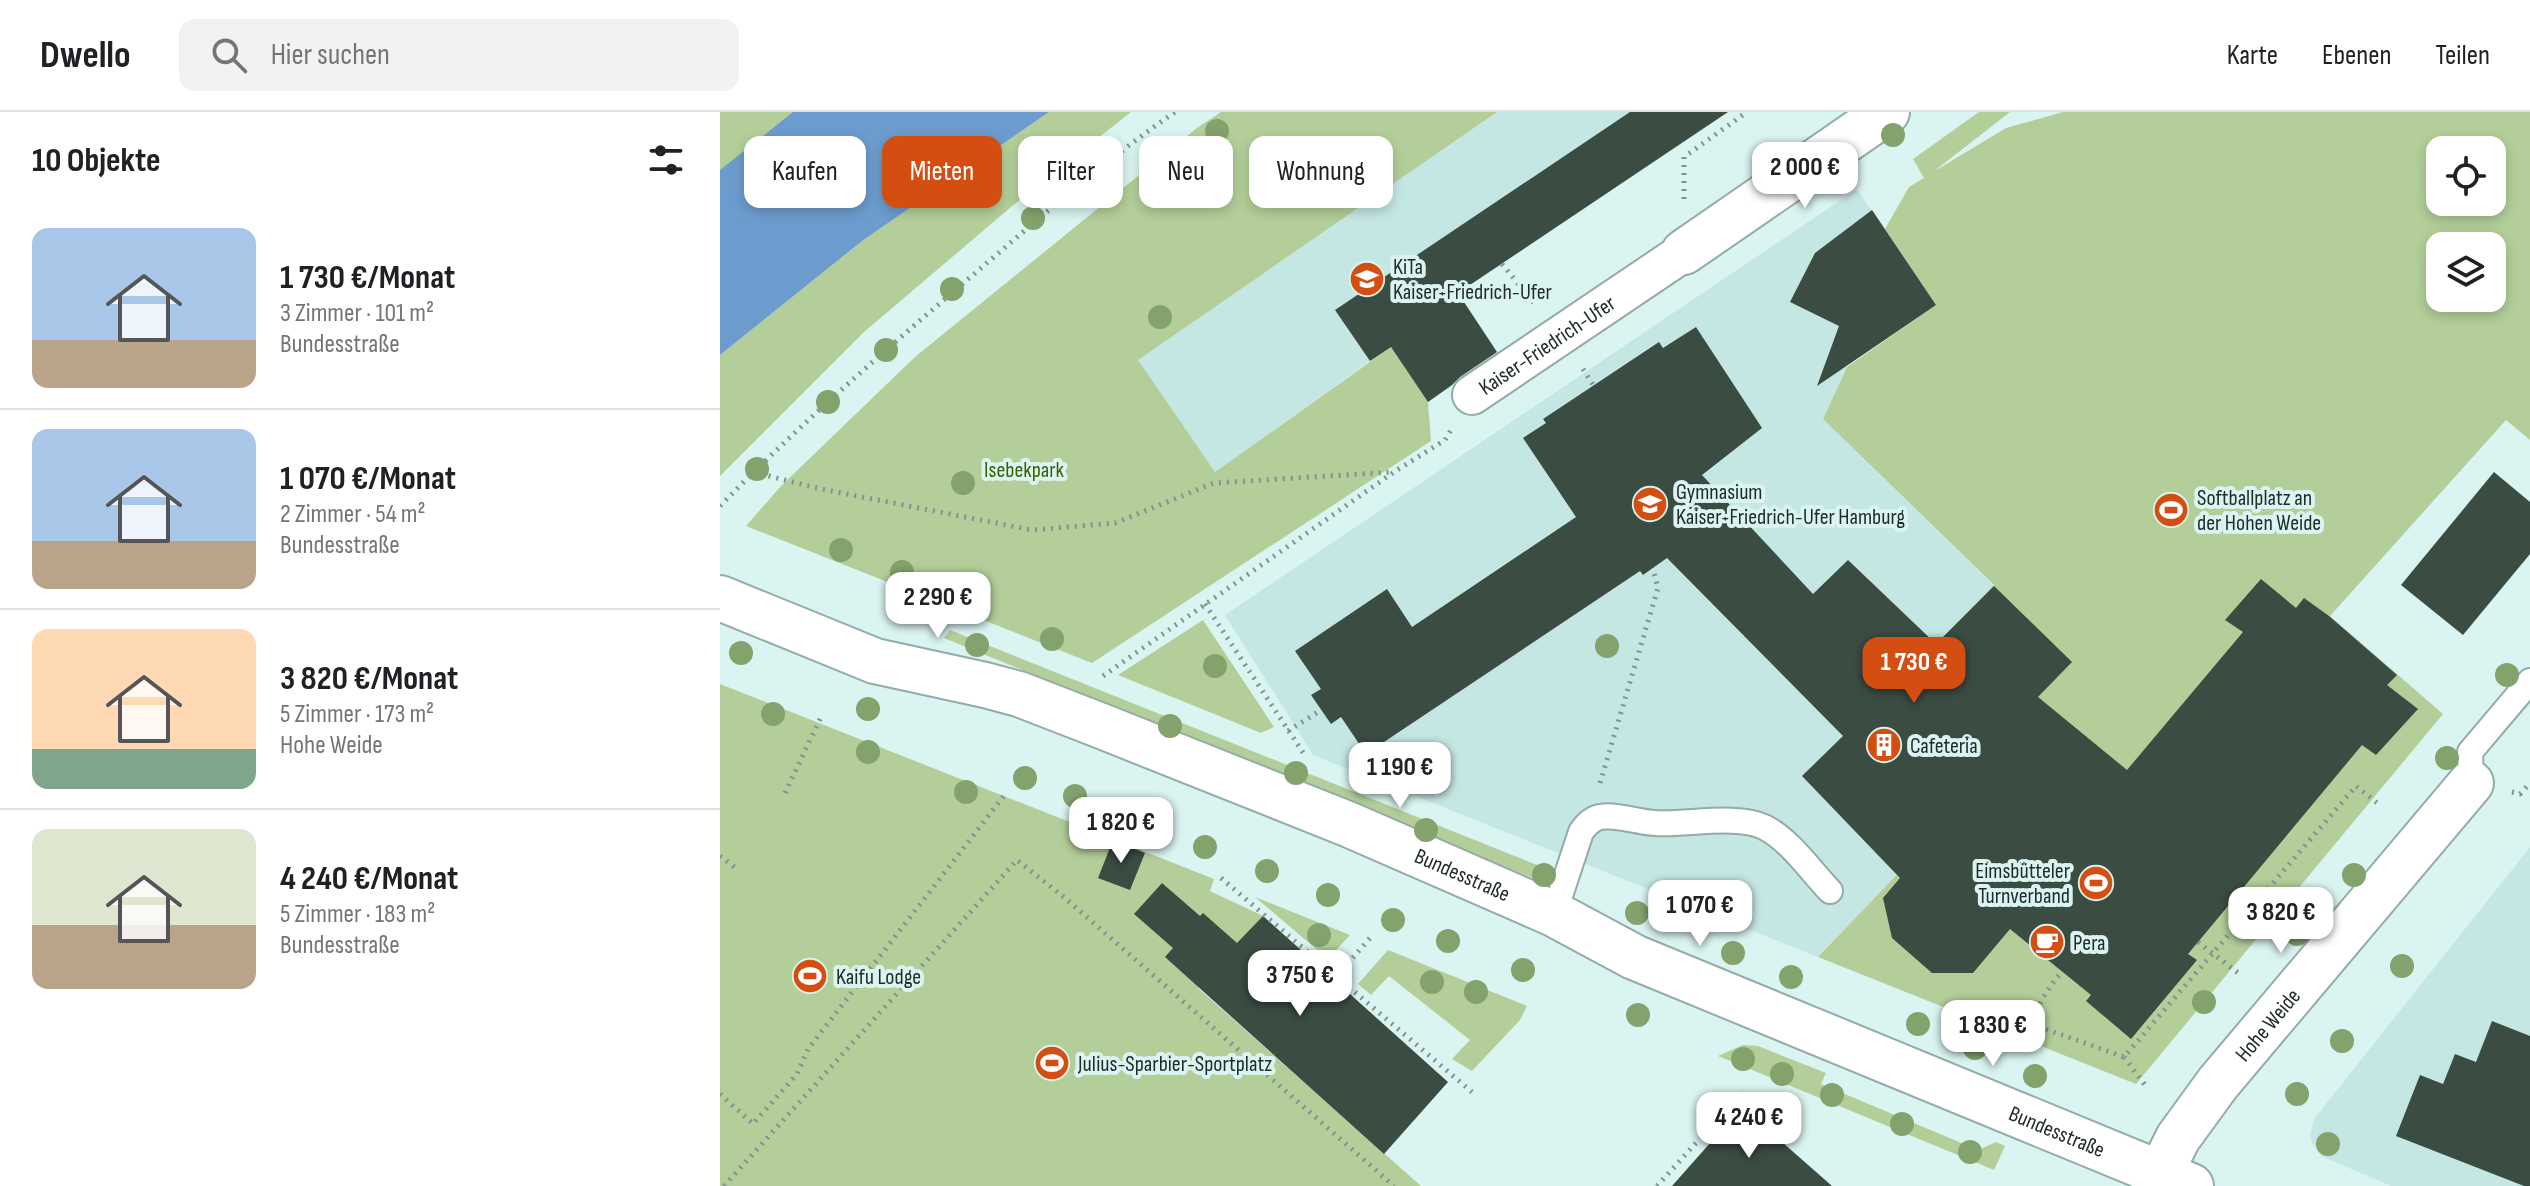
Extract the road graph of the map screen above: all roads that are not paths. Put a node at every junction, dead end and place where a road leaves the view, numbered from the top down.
1 (1887, 112) edge
2 (1684, 252) joint
3 (1472, 395) road end
4 (720, 598) edge
5 (2530, 681) edge
6 (2471, 783) joint
7 (1830, 891) dead end
8 (1554, 914) junction
9 (2169, 1182) edge

1 - 2 street, Kaiser-Friedrich-Ufer
2 - 3 street, Kaiser-Friedrich-Ufer
4 - 8 street, Bundesstraße
5 - 6 lane, Hohe Weide
6 - 9 street, Hohe Weide
7 - 8 lane
8 - 9 street, Bundesstraße

